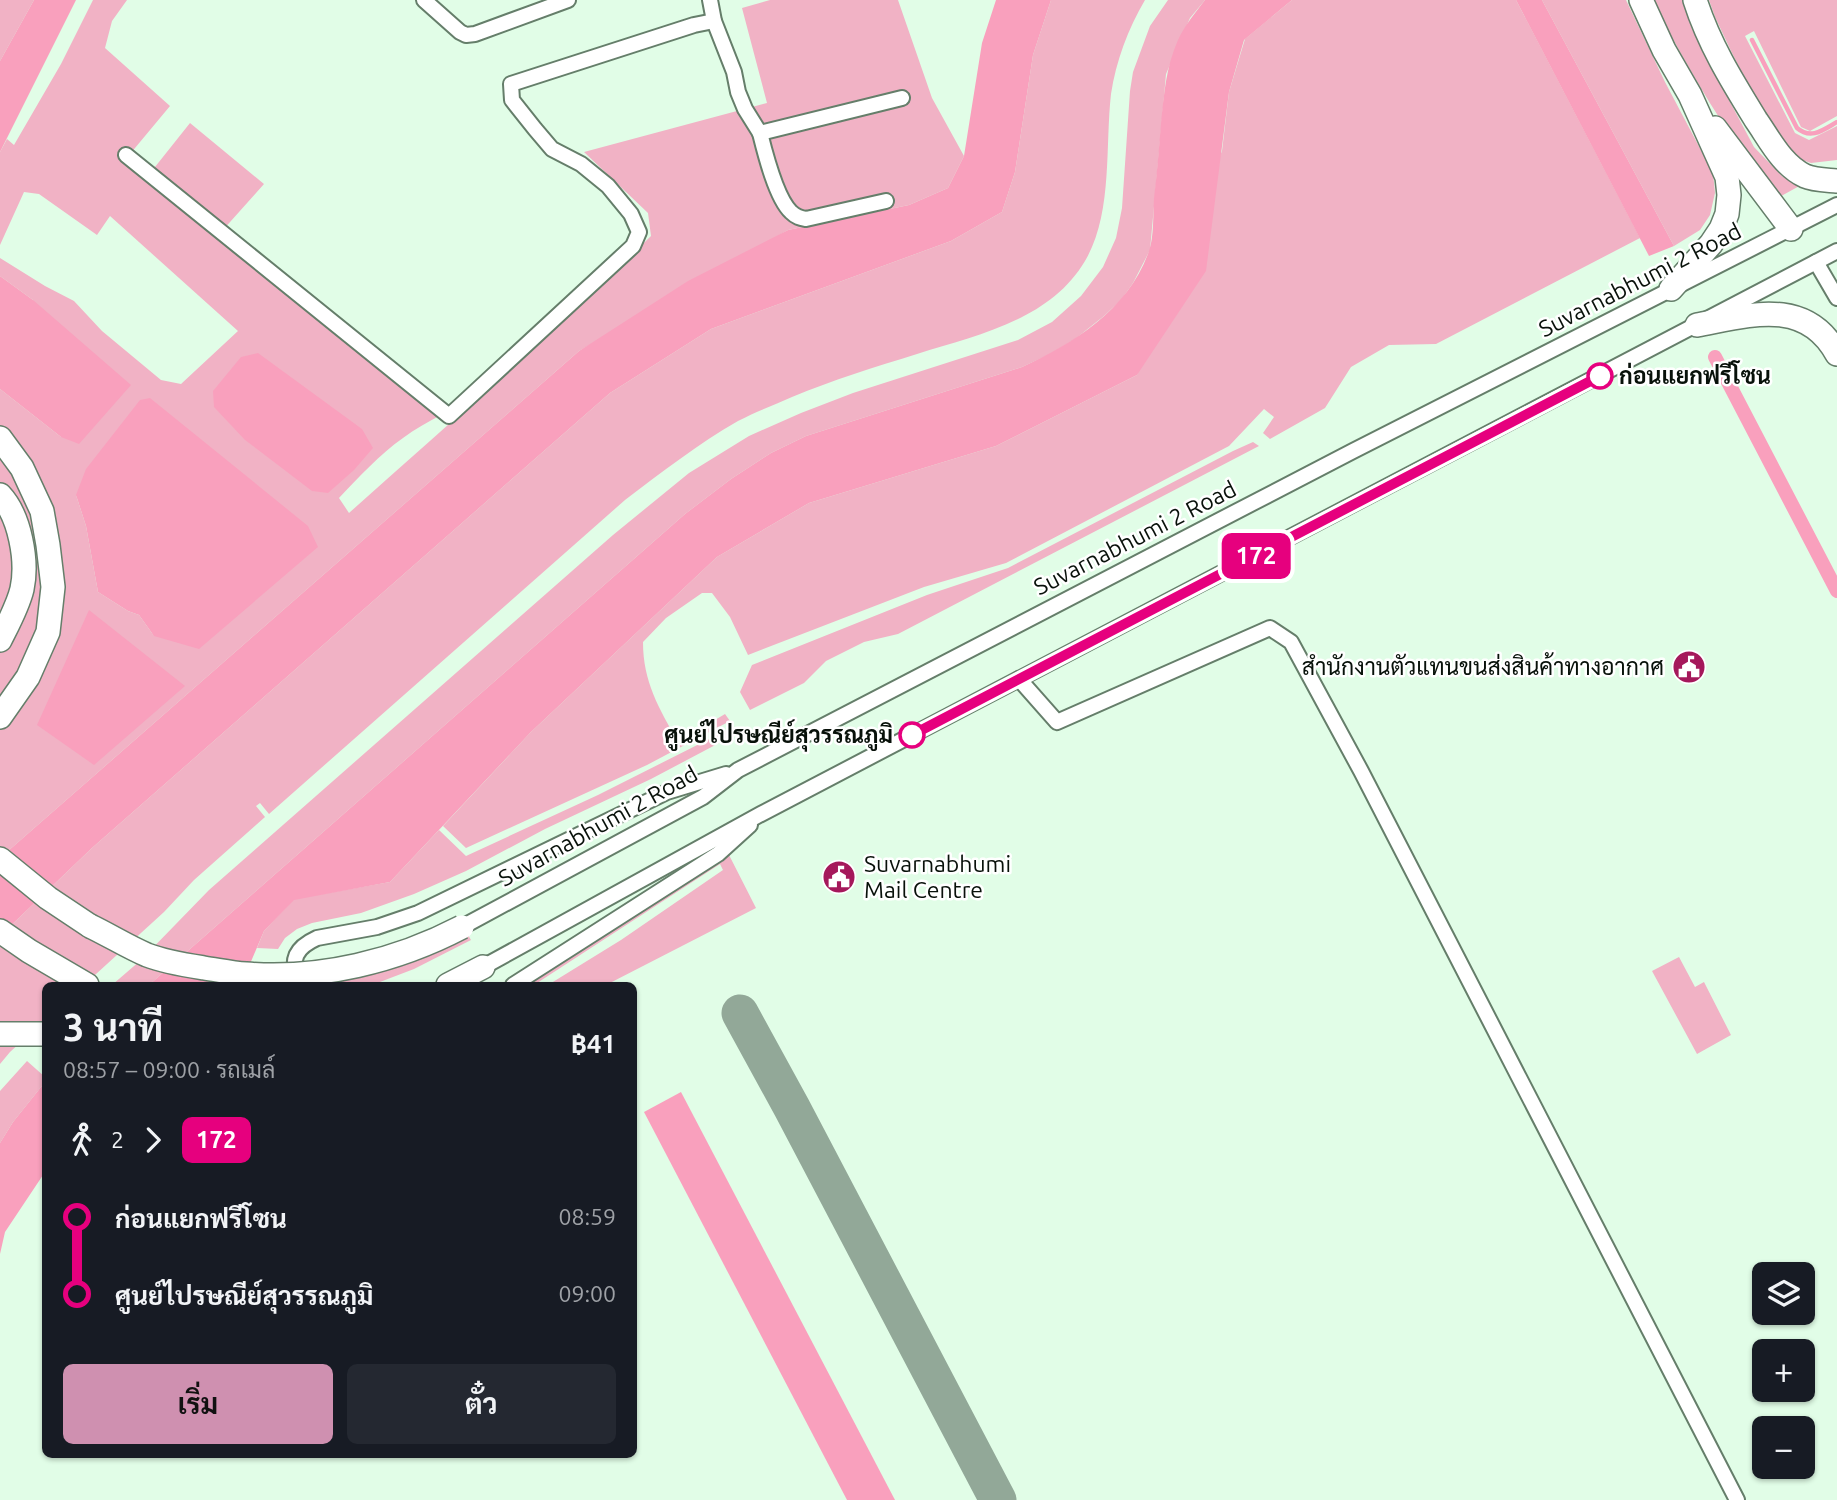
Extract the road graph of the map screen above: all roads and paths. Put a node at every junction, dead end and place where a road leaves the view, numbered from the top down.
1 (424, 0) edge
2 (568, 0) edge
3 (710, 0) edge
4 (1641, 0) edge
5 (1695, 0) edge
6 (714, 20) junction
7 (1690, 95) junction
8 (902, 98) dead end
9 (760, 133) junction
10 (126, 155) dead end
11 (1837, 181) edge
12 (886, 201) dead end
13 (1837, 205) edge
14 (1791, 229) junction
15 (1837, 251) edge
16 (1816, 262) junction
17 (1671, 289) junction
18 (1837, 298) edge
19 (1697, 325) junction
20 (1837, 354) edge
21 (0, 438) edge
22 (0, 495) edge
23 (0, 640) edge
24 (1019, 679) junction
25 (0, 717) edge
26 (738, 770) junction
27 (761, 814) junction
28 (0, 859) edge
29 (461, 927) joint
30 (0, 931) edge
31 (0, 950) edge
32 (483, 967) joint
33 (77, 982) edge
34 (80, 982) edge
35 (298, 982) edge
36 (454, 982) edge
37 (518, 982) edge
38 (0, 1034) edge
39 (42, 1034) edge
40 (1737, 1500) edge

1 - 2 street
3 - 6 street
4 - 7 main road
5 - 11 main road
6 - 9 street
6 - 10 street
7 - 14 main road
7 - 17 main road
8 - 9 street
9 - 12 street
13 - 14 street, Suvarnabhumi 2 Road
14 - 17 street, Suvarnabhumi 2 Road
15 - 16 street
16 - 18 street
16 - 19 street
17 - 26 street, Suvarnabhumi 2 Road
19 - 20 main road
19 - 24 street
21 - 25 main road
22 - 23 main road
24 - 27 street
24 - 40 street
26 - 29 street, Suvarnabhumi 2 Road
26 - 35 street
27 - 32 street
27 - 37 street
28 - 29 main road, bridge
30 - 34 main road
31 - 33 main road
32 - 36 main road
38 - 39 main road

